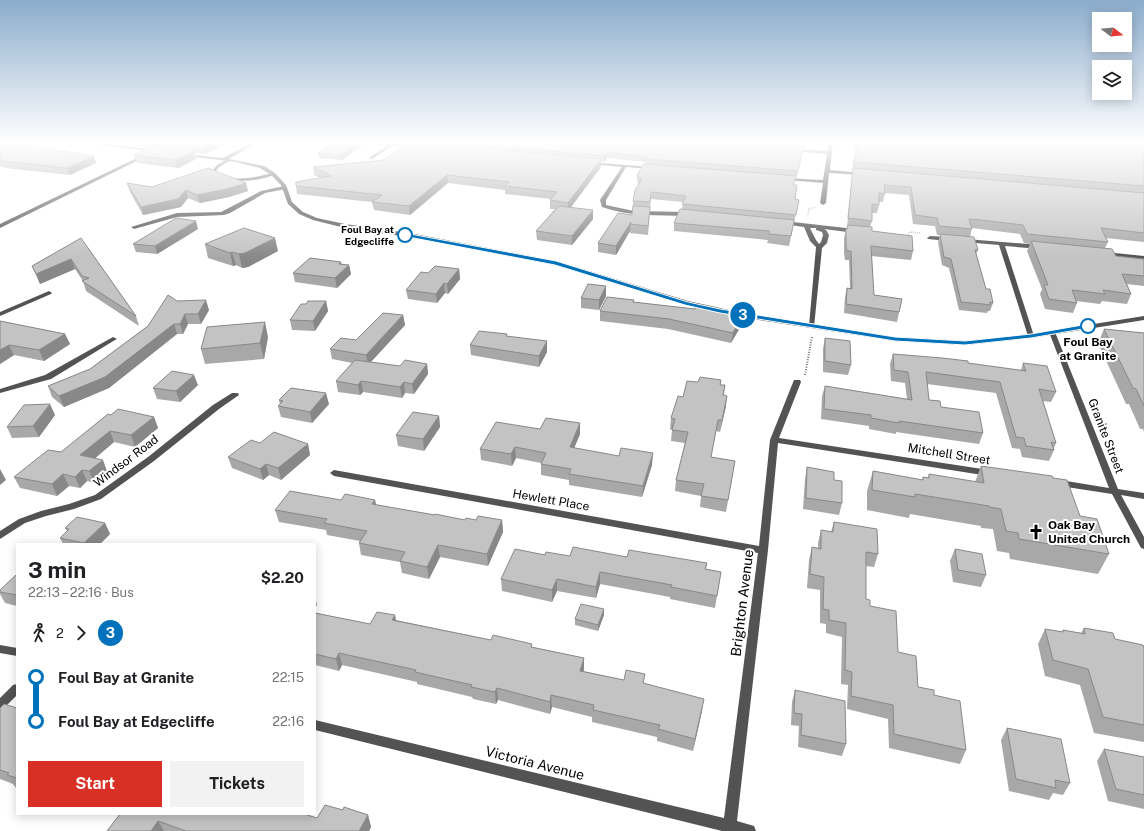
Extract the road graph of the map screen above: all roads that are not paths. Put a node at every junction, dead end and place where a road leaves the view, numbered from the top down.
1 (93, 181) edge
2 (278, 181) edge
3 (615, 181) edge
4 (812, 181) edge
5 (826, 182) joint
6 (284, 188) junction
7 (823, 203) road end
8 (693, 214) edge
9 (776, 222) edge
10 (806, 225) junction
11 (0, 226) edge
12 (134, 227) dead end
13 (862, 232) edge
14 (930, 238) road end
15 (954, 240) edge
16 (962, 240) edge
17 (1001, 244) junction
18 (819, 247) junction
19 (1048, 248) edge
20 (1096, 253) edge
21 (1144, 258) edge
22 (49, 293) dead end
23 (0, 314) edge
24 (1144, 318) edge
25 (812, 326) junction
26 (1052, 332) junction
27 (1031, 336) junction
28 (113, 338) dead end
29 (797, 382) road end
30 (0, 391) edge
31 (235, 395) dead end
32 (774, 440) junction
33 (334, 473) dead end
34 (999, 474) edge
35 (1053, 482) edge
36 (1115, 492) junction
37 (1144, 496) edge
38 (0, 536) edge
39 (1144, 546) edge
40 (763, 550) junction
41 (0, 649) edge
42 (16, 652) edge
43 (16, 689) edge
44 (0, 705) edge
45 (316, 725) edge
46 (729, 829) edge
47 (749, 831) edge

1 - 11 street
2 - 6 street
3 - 8 street
4 - 5 street
5 - 7 street
6 - 12 street
6 - 25 street
9 - 10 street
10 - 13 street
10 - 18 street
10 - 18 street
14 - 15 street
16 - 17 street
17 - 19 street
17 - 27 street
18 - 25 street
20 - 21 street
22 - 23 street
24 - 26 street
25 - 27 street
26 - 27 street
26 - 36 street, Granite Street
28 - 30 street
29 - 32 street, Brighton Avenue
31 - 38 street, Windsor Road
32 - 34 street, Mitchell Street
32 - 40 street, Brighton Avenue
33 - 40 street, Hewlett Place
35 - 36 street
36 - 37 street
36 - 39 street, Granite Street
40 - 46 street, Brighton Avenue
41 - 42 street
43 - 44 lane
45 - 46 street, Victoria Avenue
46 - 47 street, Victoria Avenue

